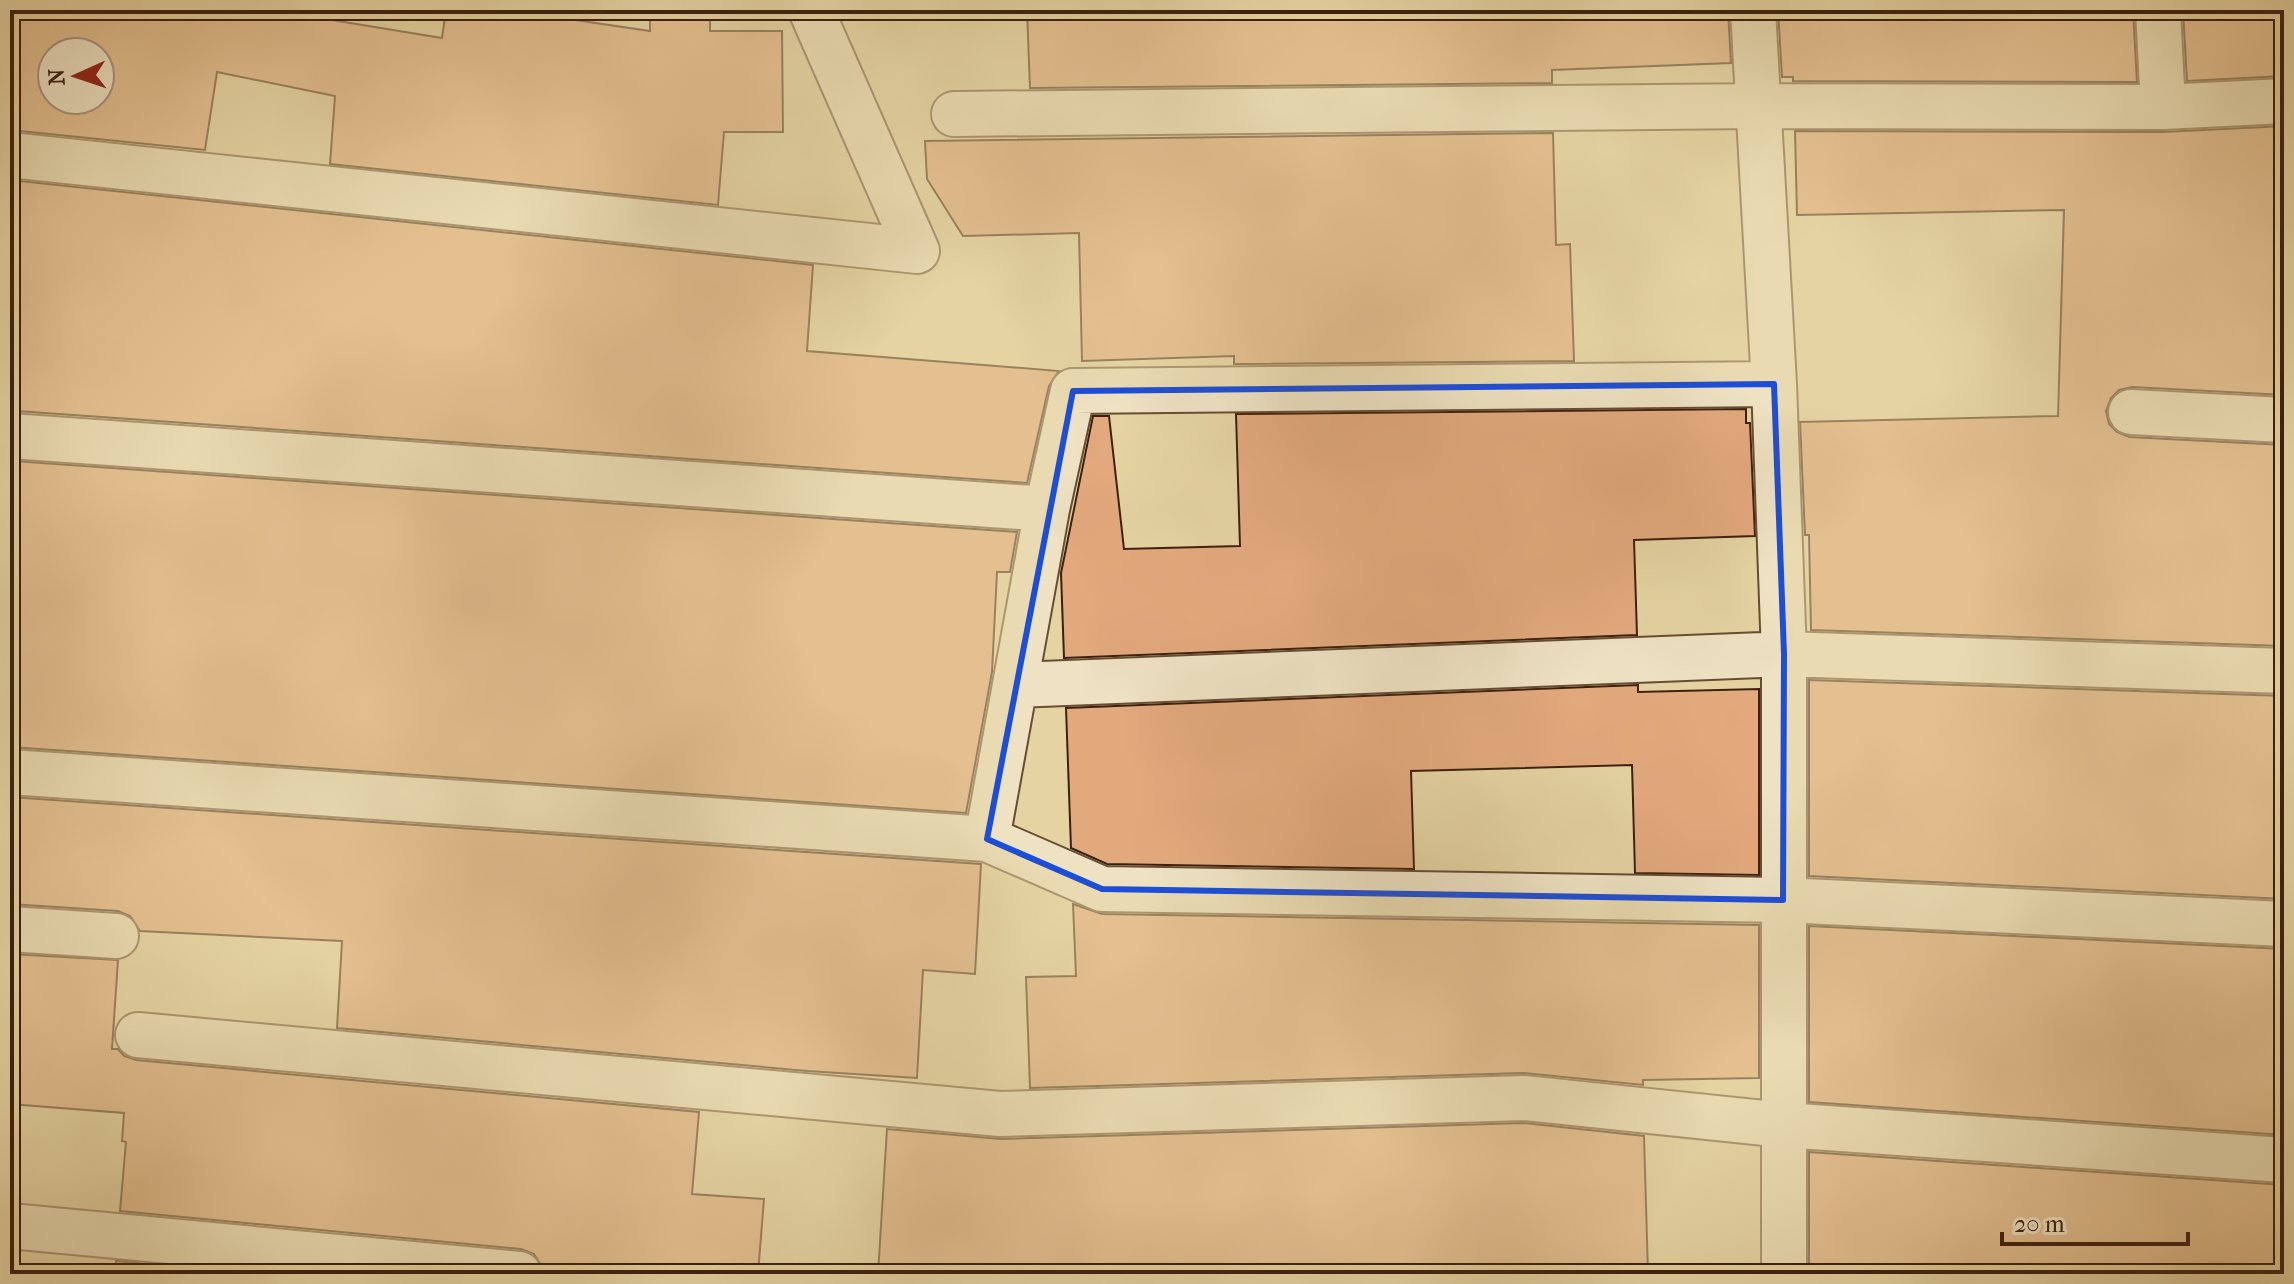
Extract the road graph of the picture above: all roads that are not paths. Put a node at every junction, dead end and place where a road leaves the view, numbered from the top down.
1 (811, 10) edge
2 (1753, 10) edge
3 (2158, 10) edge
4 (2284, 101) edge
5 (1760, 106) junction
6 (2163, 107) junction
7 (954, 114) dead end
8 (10, 155) edge
9 (1774, 384) junction
10 (2131, 412) dead end
11 (2284, 420) edge
12 (10, 436) edge
13 (1047, 509) junction
14 (1784, 654) junction
15 (2284, 671) edge
16 (1016, 685) junction
17 (10, 772) edge
18 (987, 839) junction
19 (1783, 900) junction
20 (2284, 924) edge
21 (10, 929) edge
22 (116, 936) dead end
23 (138, 1035) dead end
24 (1784, 1125) junction
25 (2284, 1160) edge
26 (10, 1226) edge
27 (519, 1274) edge
28 (1784, 1274) edge

1 - 8 street
2 - 5 street
3 - 6 street
4 - 6 street
5 - 6 street
5 - 7 street
5 - 9 street
9 - 13 street
9 - 14 street
10 - 11 street
12 - 13 street
13 - 16 street
14 - 15 street
14 - 16 street
14 - 19 street
16 - 18 street
17 - 18 street
18 - 19 street
19 - 20 street
19 - 24 street
21 - 22 street
23 - 24 street
24 - 25 street
24 - 28 street
26 - 27 street

